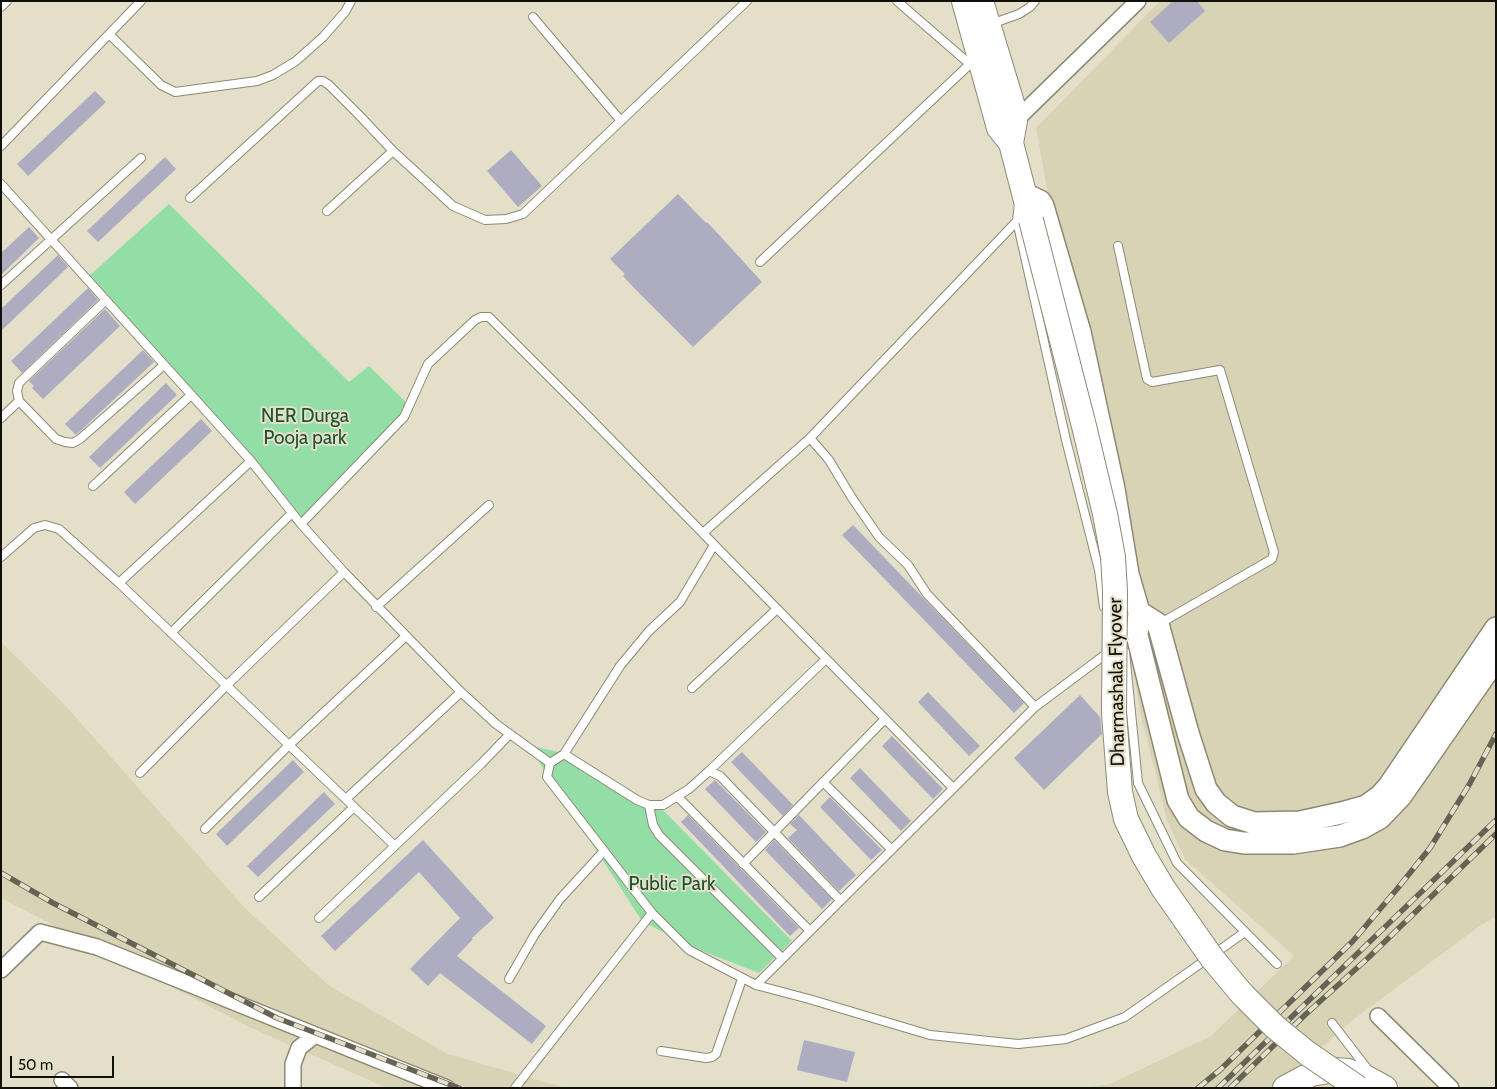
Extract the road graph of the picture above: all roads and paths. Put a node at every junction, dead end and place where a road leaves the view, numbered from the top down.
1 (7, 1) edge
2 (141, 1) edge
3 (351, 1) edge
4 (747, 1) edge
5 (896, 1) edge
6 (964, 1) edge
7 (981, 1) edge
8 (1036, 1) edge
9 (1138, 1) edge
10 (1, 7) edge
11 (533, 17) dead end
12 (979, 28) junction
13 (109, 34) junction
14 (977, 69) junction
15 (621, 121) junction
16 (1008, 131) junction
17 (1, 146) edge
18 (393, 151) junction
19 (142, 158) dead end
20 (1, 184) edge
21 (1025, 194) junction
22 (190, 198) dead end
23 (328, 211) dead end
24 (1024, 220) junction
25 (51, 239) junction
26 (1118, 246) dead end
27 (760, 262) dead end
28 (1, 285) edge
29 (106, 300) junction
30 (164, 365) junction
31 (191, 395) junction
32 (19, 401) junction
33 (1, 418) edge
34 (810, 438) junction
35 (251, 461) junction
36 (93, 486) dead end
37 (489, 505) dead end
38 (292, 513) junction
39 (300, 524) junction
40 (703, 533) junction
41 (714, 545) junction
42 (1, 557) edge
43 (344, 572) junction
44 (119, 583) junction
45 (376, 607) junction
46 (777, 609) junction
47 (1104, 613) dead end
48 (1141, 624) junction
49 (1496, 628) edge
50 (171, 633) junction
51 (406, 636) junction
52 (1106, 640) dead end
53 (1108, 651) junction
54 (826, 659) junction
55 (1496, 659) edge
56 (227, 685) junction
57 (692, 688) dead end
58 (462, 692) junction
59 (1035, 707) junction
60 (885, 719) junction
61 (510, 734) junction
62 (289, 745) junction
63 (564, 754) junction
64 (550, 764) junction
65 (709, 771) junction
66 (140, 773) dead end
67 (823, 782) junction
68 (953, 788) junction
69 (678, 796) junction
70 (346, 799) junction
71 (648, 805) junction
72 (354, 807) junction
73 (204, 829) dead end
74 (774, 832) junction
75 (395, 846) junction
76 (891, 849) junction
77 (604, 851) junction
78 (743, 864) junction
79 (259, 897) dead end
80 (840, 900) junction
81 (652, 913) junction
82 (319, 918) dead end
83 (809, 930) junction
84 (1245, 932) junction
85 (782, 958) junction
86 (1277, 964) dead end
87 (1, 970) edge
88 (509, 979) dead end
89 (742, 979) junction
90 (756, 985) junction
91 (1378, 1016) dead end
92 (1332, 1023) dead end
93 (315, 1035) junction
94 (661, 1051) dead end
95 (1374, 1087) edge
96 (293, 1088) edge
97 (447, 1088) edge
98 (515, 1088) edge
99 (1285, 1088) edge
100 (1451, 1088) edge

1 - 10 lane
2 - 13 lane
3 - 13 lane
4 - 15 lane
5 - 14 lane
6 - 12 main road
7 - 12 main road
8 - 12 lane
9 - 16 street
11 - 15 lane
12 - 14 main road
12 - 16 main road
13 - 17 lane
14 - 16 main road
14 - 27 lane
15 - 18 lane
16 - 21 main road, Dharmashala Flyover
18 - 22 lane
18 - 23 lane
19 - 25 lane
20 - 25 lane
21 - 24 main road, Dharmashala Flyover
21 - 48 street
24 - 34 lane
24 - 47 lane
24 - 95 main road, Dharmashala Flyover, bridge
25 - 28 lane
25 - 29 lane
26 - 48 lane
29 - 30 lane
29 - 32 lane
30 - 31 lane
30 - 32 lane
31 - 35 lane
31 - 36 lane
32 - 33 lane
34 - 40 lane
34 - 59 lane
35 - 38 lane
35 - 44 lane
37 - 45 lane
38 - 39 lane
38 - 50 lane
39 - 40 lane
39 - 43 lane
40 - 41 lane
41 - 46 lane
41 - 63 lane
42 - 44 lane
43 - 45 lane
43 - 56 lane
44 - 50 lane
45 - 51 lane
46 - 54 lane
46 - 57 lane
48 - 49 street
48 - 55 street
50 - 56 lane
51 - 58 lane
51 - 62 lane
52 - 53 lane
53 - 59 lane
53 - 84 lane
54 - 60 lane
54 - 65 lane
56 - 62 lane
56 - 66 lane
58 - 61 lane
58 - 70 lane
59 - 68 lane
60 - 67 lane
60 - 68 lane
61 - 64 lane
61 - 75 lane
62 - 70 lane
62 - 73 lane
63 - 64 lane
63 - 71 lane
64 - 77 lane
65 - 69 lane
65 - 74 lane
67 - 74 lane
67 - 76 lane
68 - 76 lane
69 - 71 lane
69 - 78 lane
70 - 72 lane
71 - 85 lane
72 - 75 lane
72 - 79 lane
74 - 78 lane
74 - 80 lane
75 - 82 lane
76 - 80 lane
77 - 81 lane
77 - 88 lane
78 - 83 lane
80 - 83 lane
81 - 89 lane
81 - 98 lane
83 - 85 lane
84 - 86 lane
84 - 90 lane
85 - 90 lane
87 - 93 street
89 - 90 lane
89 - 94 lane
91 - 100 street
92 - 95 lane
93 - 96 street
93 - 97 street
95 - 99 main road

